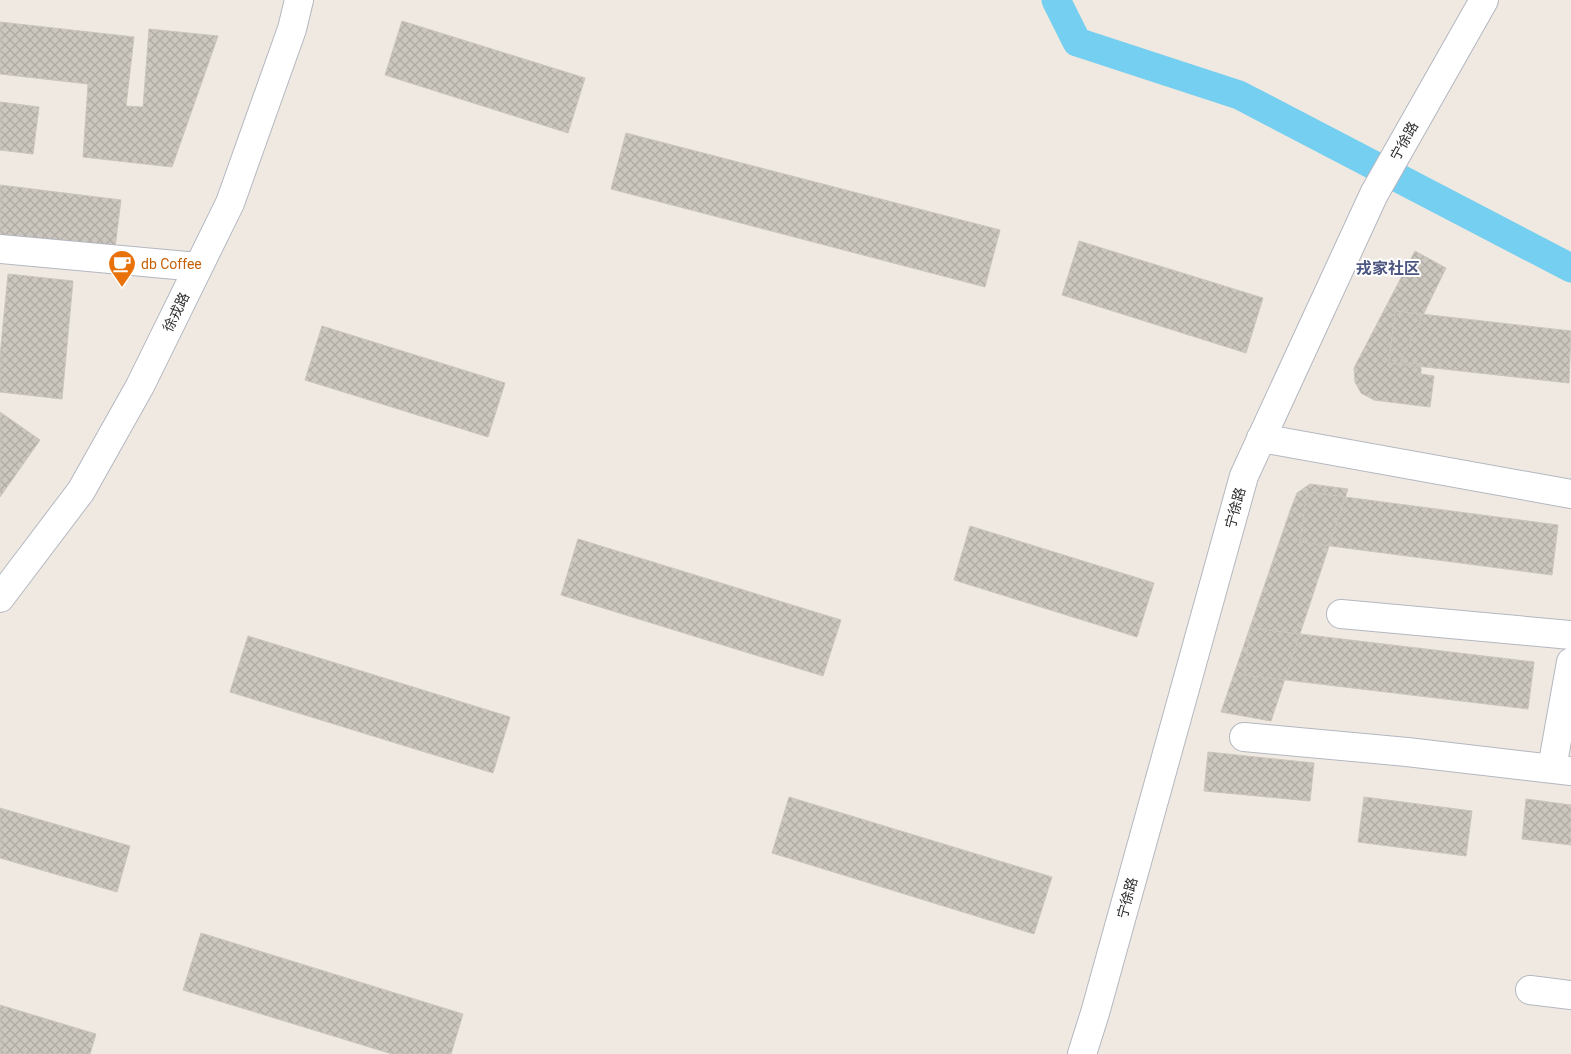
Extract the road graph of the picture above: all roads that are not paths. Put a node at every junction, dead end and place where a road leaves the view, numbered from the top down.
1 (299, 0) edge
2 (1484, 0) edge
3 (0, 250) edge
4 (198, 267) junction
5 (1261, 438) junction
6 (1571, 494) edge
7 (0, 598) edge
8 (1341, 614) dead end
9 (1571, 635) edge
10 (1571, 662) edge
11 (1244, 737) dead end
12 (1561, 769) edge
13 (1530, 990) dead end
14 (1571, 995) edge
15 (1082, 1054) edge

1 - 4 street, 徐戎路
2 - 5 street, 宁徐路
3 - 4 street
4 - 7 street, 徐戎路
5 - 6 street
5 - 15 street, 宁徐路
8 - 9 street
10 - 12 street
11 - 12 street
13 - 14 street

